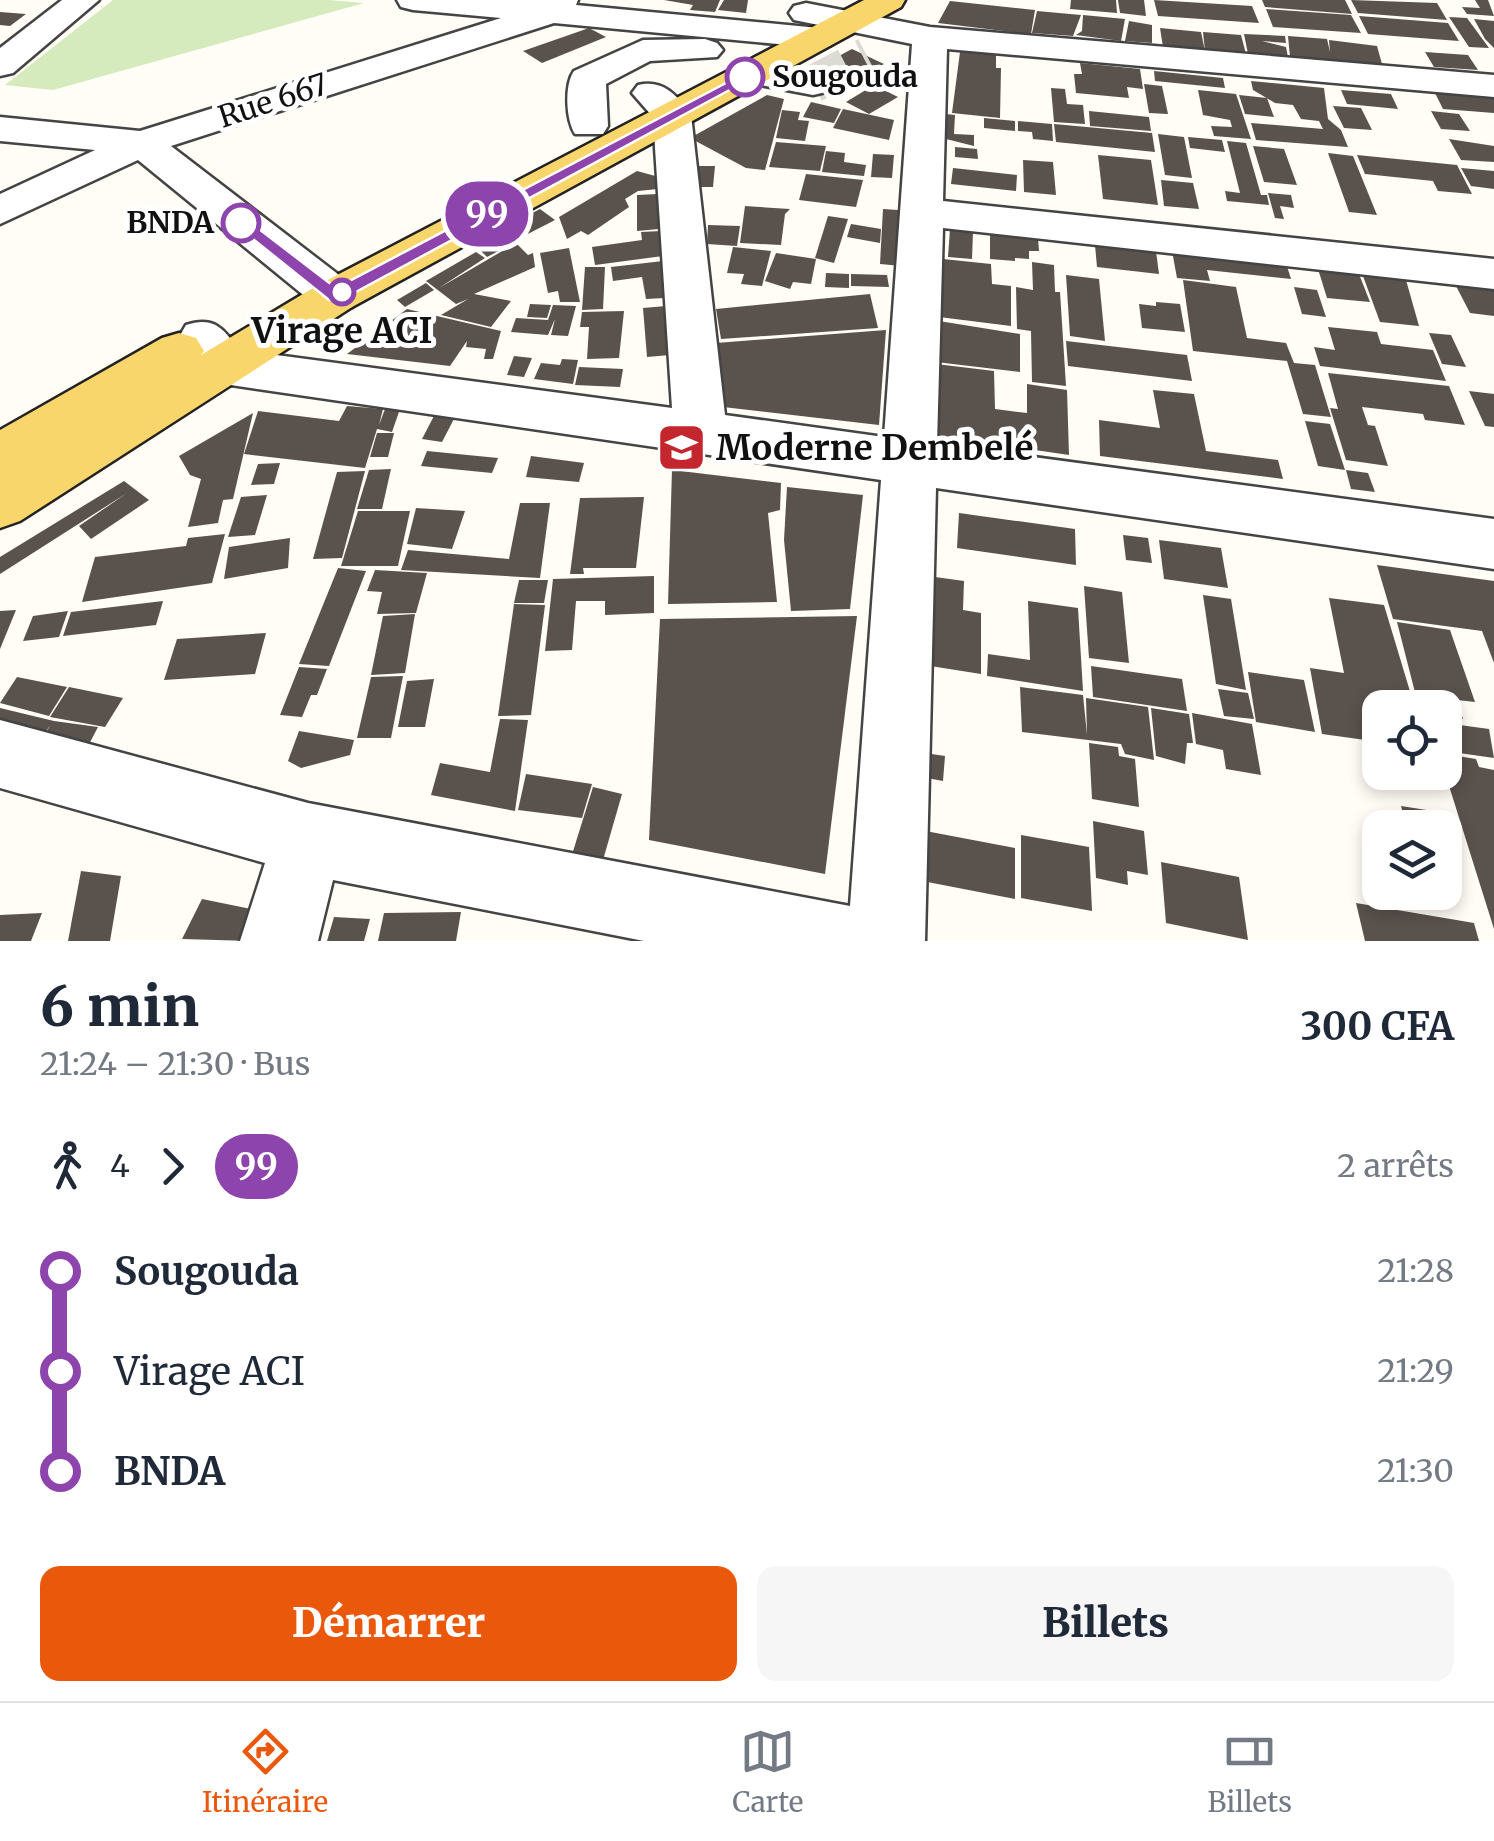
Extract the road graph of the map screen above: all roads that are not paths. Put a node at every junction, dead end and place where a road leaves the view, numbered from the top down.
1 (83, 0) edge
2 (413, 0) edge
3 (889, 0) edge
4 (558, 6) edge
5 (835, 26) edge
6 (770, 30) junction
7 (930, 37) junction
8 (742, 62) junction
9 (0, 65) edge
10 (813, 84) tunnel mouth
11 (1494, 86) edge
12 (662, 104) junction
13 (589, 126) junction
14 (0, 129) edge
15 (142, 143) junction
16 (0, 211) edge
17 (923, 212) junction
18 (1494, 274) edge
19 (320, 286) junction
20 (214, 351) junction
21 (700, 432) junction
22 (0, 456) edge
23 (911, 462) junction
24 (0, 506) edge
25 (1494, 544) edge
26 (0, 754) edge
27 (308, 839) junction
28 (588, 917) edge
29 (280, 941) edge
30 (841, 941) edge
31 (886, 941) edge

1 - 9 street
2 - 4 street
3 - 5 main road
4 - 6 street
4 - 15 street, Rue 667
5 - 6 main road
5 - 7 street
5 - 8 main road
6 - 8 main road
7 - 11 street
7 - 17 street
8 - 10 street
8 - 12 main road
8 - 13 street
12 - 13 main road
12 - 19 main road
12 - 21 street
13 - 19 main road
14 - 15 street
15 - 16 street, Rue 667
15 - 19 street
17 - 18 street
17 - 23 street
19 - 20 main road
20 - 21 street
20 - 22 main road
20 - 24 main road
21 - 23 street
23 - 25 street
23 - 31 street
26 - 27 street
27 - 28 street
27 - 29 street
28 - 30 street

